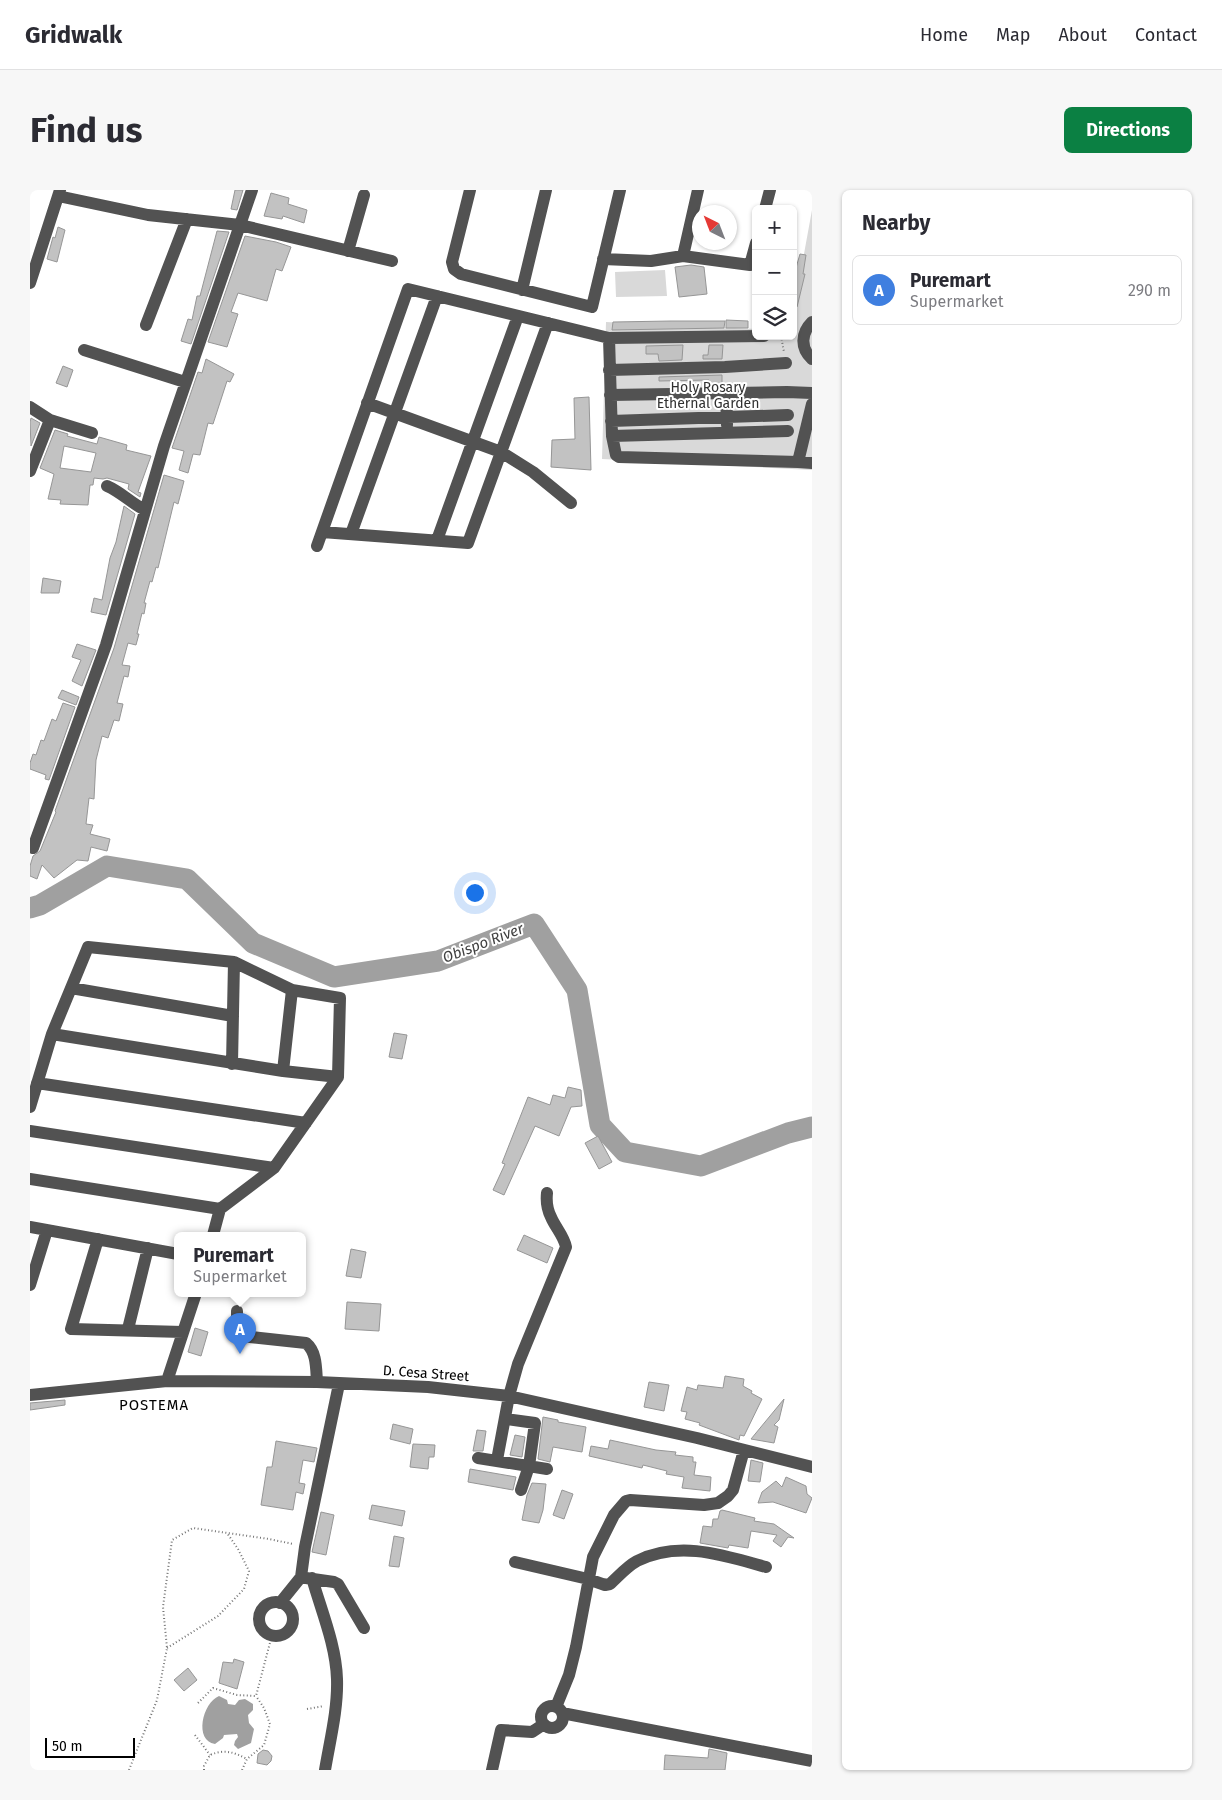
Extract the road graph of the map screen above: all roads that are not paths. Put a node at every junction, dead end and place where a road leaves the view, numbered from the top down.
1 (252, 190) edge
2 (470, 190) edge
3 (546, 190) edge
4 (620, 190) edge
5 (698, 190) edge
6 (770, 190) edge
7 (59, 193) edge
8 (364, 195) dead end
9 (766, 205) edge
10 (186, 219) junction
11 (240, 225) junction
12 (754, 250) edge
13 (348, 251) junction
14 (682, 256) junction
15 (603, 259) junction
16 (392, 261) dead end
17 (30, 283) edge
18 (522, 290) junction
19 (437, 296) junction
20 (518, 316) junction
21 (812, 322) edge
22 (548, 323) junction
23 (146, 325) dead end
24 (752, 336) edge
25 (798, 336) edge
26 (609, 338) junction
27 (84, 350) dead end
28 (812, 359) edge
29 (786, 363) dead end
30 (609, 370) junction
31 (185, 382) junction
32 (726, 392) junction
33 (812, 393) edge
34 (610, 395) junction
35 (367, 403) junction
36 (812, 404) edge
37 (30, 407) edge
38 (394, 413) junction
39 (788, 415) dead end
40 (727, 417) junction
41 (50, 420) junction
42 (611, 421) junction
43 (788, 431) dead end
44 (92, 433) dead end
45 (728, 433) junction
46 (612, 436) junction
47 (472, 442) junction
48 (501, 452) junction
49 (798, 462) junction
50 (812, 463) edge
51 (30, 471) edge
52 (107, 486) dead end
53 (571, 503) dead end
54 (145, 510) junction
55 (322, 532) junction
56 (351, 534) junction
57 (437, 540) junction
58 (317, 546) dead end
59 (33, 848) dead end
60 (234, 962) junction
61 (71, 988) junction
62 (292, 990) junction
63 (233, 1016) junction
64 (52, 1034) junction
65 (232, 1064) junction
66 (283, 1071) junction
67 (338, 1077) junction
68 (37, 1083) junction
69 (30, 1107) edge
70 (306, 1123) junction
71 (30, 1131) edge
72 (274, 1168) junction
73 (30, 1179) edge
74 (547, 1193) dead end
75 (220, 1209) junction
76 (30, 1227) edge
77 (47, 1230) junction
78 (214, 1232) edge
79 (98, 1239) junction
80 (148, 1248) junction
81 (174, 1253) edge
82 (30, 1285) edge
83 (195, 1297) edge
84 (237, 1311) dead end
85 (128, 1329) junction
86 (183, 1332) junction
87 (167, 1382) junction
88 (318, 1382) junction
89 (338, 1384) junction
90 (30, 1395) edge
91 (509, 1396) junction
92 (506, 1420) junction
93 (744, 1450) junction
94 (478, 1458) dead end
95 (497, 1460) junction
96 (529, 1466) junction
97 (812, 1467) edge
98 (547, 1469) dead end
99 (521, 1490) dead end
100 (515, 1562) dead end
101 (766, 1567) dead end
102 (307, 1578) junction
103 (588, 1579) junction
104 (280, 1603) junction
105 (364, 1628) dead end
106 (559, 1710) junction
107 (812, 1761) edge
108 (325, 1770) edge
109 (492, 1770) edge

1 - 11 street
2 - 18 street
3 - 18 street
4 - 15 street
5 - 14 street
6 - 9 street
7 - 10 street
7 - 17 street
8 - 13 street
10 - 11 street
10 - 23 street
11 - 13 street
11 - 31 street
12 - 14 street
13 - 16 street
14 - 15 street
15 - 18 street
19 - 20 street
19 - 35 street
19 - 38 street
20 - 22 street
20 - 47 street
21 - 25 street
22 - 26 street
22 - 48 street
24 - 26 street
25 - 28 street
26 - 30 street
27 - 31 street
29 - 30 street
30 - 34 street
31 - 54 street
32 - 33 street
32 - 34 street
32 - 40 street
34 - 42 street
35 - 38 street
35 - 55 street
36 - 49 street
37 - 41 street
38 - 47 street
38 - 56 street
39 - 40 street
40 - 42 street
40 - 45 street
41 - 44 street
41 - 51 street
42 - 46 street
43 - 45 street
45 - 46 street
46 - 49 street
47 - 48 street
47 - 57 street
48 - 53 street
48 - 57 street
49 - 50 street
52 - 54 street
54 - 59 street
55 - 56 street
55 - 58 street
56 - 57 street
60 - 61 street
60 - 62 street
60 - 63 street
61 - 63 street
61 - 64 street
62 - 66 street
62 - 67 street
63 - 65 street
64 - 65 street
64 - 68 street
65 - 66 street
66 - 67 street
67 - 70 street
68 - 69 street
68 - 70 street
70 - 72 street
71 - 72 street
72 - 75 street
73 - 75 street
74 - 91 street
75 - 78 street
76 - 77 street
77 - 79 street
77 - 82 street
79 - 80 street
79 - 85 street
80 - 81 street
80 - 85 street
83 - 86 street
84 - 88 street
85 - 86 street
86 - 87 street
87 - 88 street, D. Cesa Street
87 - 90 street, D. Cesa Street
88 - 89 street, D. Cesa Street
89 - 91 street, D. Cesa Street
89 - 102 street
91 - 92 street
91 - 93 street, D. Cesa Street
92 - 95 street
92 - 96 street
93 - 97 street, D. Cesa Street
93 - 103 street
94 - 95 street
95 - 96 street
96 - 98 street
96 - 99 street
100 - 103 street
101 - 103 street
102 - 104 street
102 - 105 street
102 - 108 street
103 - 106 street
104 - 104 street
106 - 107 street
106 - 109 street

